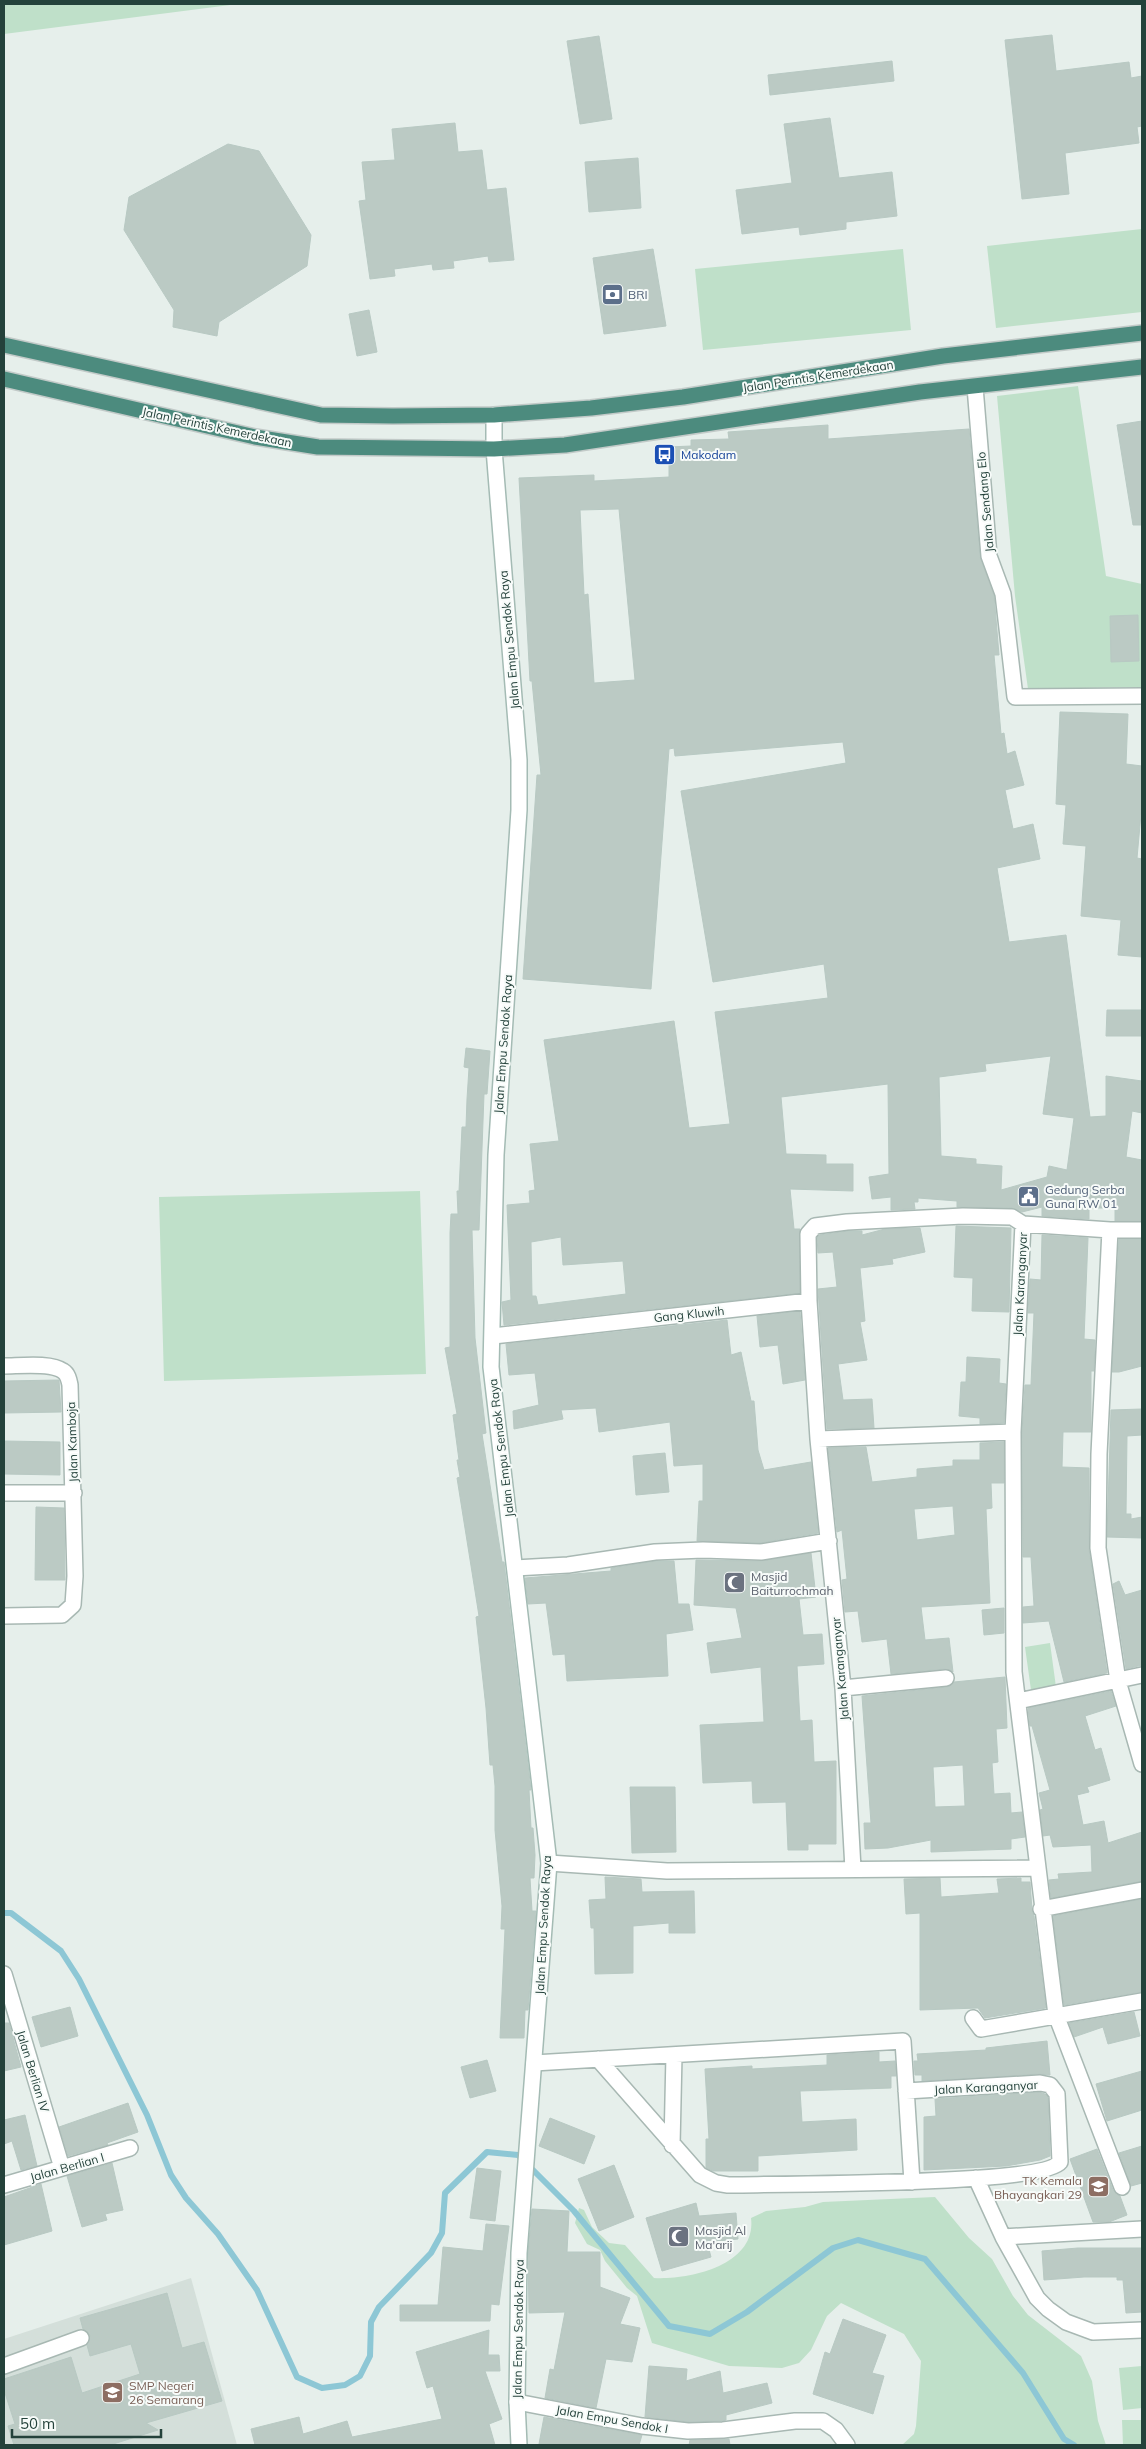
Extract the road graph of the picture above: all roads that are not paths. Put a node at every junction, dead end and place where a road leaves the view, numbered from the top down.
1 (1142, 333) edge
2 (4, 345) edge
3 (1142, 367) edge
4 (4, 379) edge
5 (975, 387) junction
6 (494, 415) junction
7 (494, 449) junction
8 (1142, 696) edge
9 (1024, 1224) junction
10 (1110, 1230) junction
11 (1142, 1230) edge
12 (809, 1301) junction
13 (493, 1336) junction
14 (4, 1366) edge
15 (1013, 1432) junction
16 (818, 1439) junction
17 (4, 1493) edge
18 (74, 1493) junction
19 (829, 1541) junction
20 (515, 1568) junction
21 (4, 1616) edge
22 (1142, 1675) edge
23 (946, 1678) dead end
24 (1118, 1681) junction
25 (843, 1688) junction
26 (1018, 1701) junction
27 (1142, 1764) edge
28 (549, 1863) junction
29 (1037, 1868) junction
30 (853, 1869) junction
31 (1142, 1890) edge
32 (1041, 1908) junction
33 (4, 1974) edge
34 (1142, 2001) edge
35 (1056, 2015) junction
36 (973, 2018) dead end
37 (674, 2055) junction
38 (598, 2059) junction
39 (534, 2063) junction
40 (906, 2092) junction
41 (672, 2145) junction
42 (130, 2148) dead end
43 (62, 2168) junction
44 (976, 2178) junction
45 (912, 2182) junction
46 (4, 2185) edge
47 (1122, 2187) dead end
48 (1142, 2229) edge
49 (1003, 2237) junction
50 (1142, 2330) edge
51 (81, 2338) dead end
52 (4, 2366) edge
53 (517, 2402) junction
54 (519, 2445) edge
55 (847, 2445) edge

1 - 6 highway, Jalan Perintis Kemerdekaan
2 - 6 highway, Jalan Perintis Kemerdekaan
3 - 5 highway, Jalan Perintis Kemerdekaan
4 - 7 highway, Jalan Perintis Kemerdekaan
5 - 7 highway, Jalan Perintis Kemerdekaan
5 - 8 street, Jalan Sendang Elo
6 - 7 street
7 - 13 street, Jalan Empu Sendok Raya
9 - 10 street, Jalan Karanganyar
9 - 12 street
9 - 15 street, Jalan Karanganyar
10 - 11 street, Jalan Karanganyar
10 - 24 street
12 - 13 street, Gang Kluwih
12 - 16 street, Jalan Karanganyar
13 - 20 street, Jalan Empu Sendok Raya
14 - 18 street, Jalan Kamboja
15 - 16 street
15 - 26 street, Jalan Karanganyar
16 - 19 street, Jalan Karanganyar
17 - 18 street
18 - 21 street, Jalan Kamboja
19 - 20 street
19 - 25 street, Jalan Karanganyar
20 - 28 street, Jalan Empu Sendok Raya
22 - 24 street
23 - 25 street
24 - 26 street
24 - 27 street
25 - 30 street, Jalan Karanganyar
26 - 29 street, Jalan Karanganyar
28 - 30 street
28 - 39 street, Jalan Empu Sendok Raya
29 - 30 street
29 - 32 street, Jalan Karanganyar
31 - 32 street
32 - 35 street, Jalan Karanganyar
33 - 43 street, Jalan Berlian IV
34 - 35 street
35 - 36 street
35 - 47 street, Jalan Karanganyar
37 - 38 street
37 - 40 street
37 - 41 street
38 - 39 street
38 - 41 street, Jalan Karanganyar
39 - 53 street, Jalan Empu Sendok Raya
40 - 44 street, Jalan Karanganyar
40 - 45 street
41 - 45 street, Jalan Karanganyar
42 - 43 street, Jalan Berlian I
43 - 46 street, Jalan Berlian I
44 - 45 street, Jalan Karanganyar
44 - 49 street
48 - 49 street
49 - 50 street
51 - 52 street
53 - 54 street, Jalan Empu Sendok Raya
53 - 55 street, Jalan Empu Sendok I

